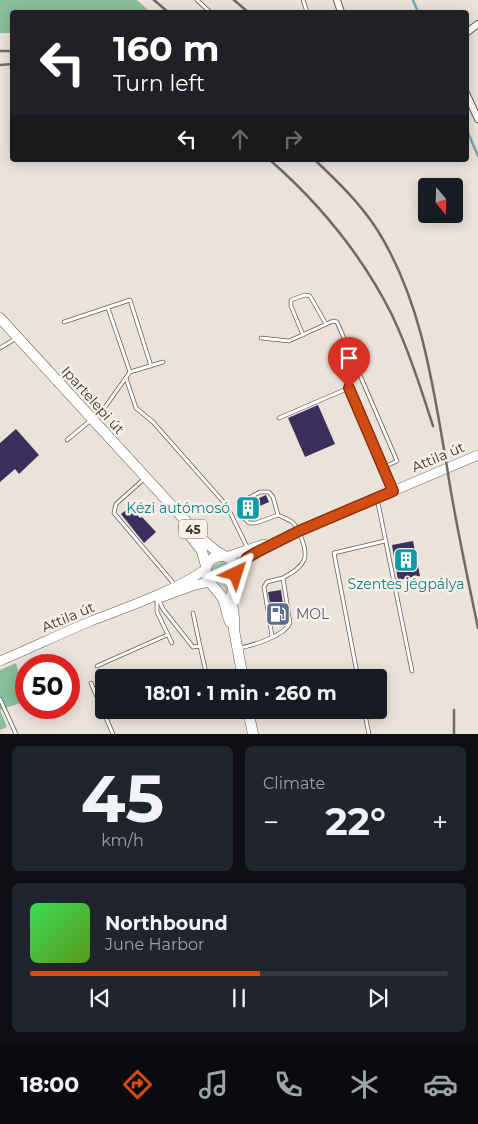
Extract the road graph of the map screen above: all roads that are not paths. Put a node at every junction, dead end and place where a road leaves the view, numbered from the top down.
1 (197, 0) edge
2 (208, 10) edge
3 (469, 100) edge
4 (478, 119) edge
5 (108, 308) junction
6 (0, 318) edge
7 (64, 322) dead end
8 (326, 324) junction
9 (303, 335) junction
10 (18, 338) junction
11 (261, 338) dead end
12 (0, 348) edge
13 (337, 361) dead end
14 (162, 362) dead end
15 (151, 366) junction
16 (130, 372) junction
17 (126, 378) junction
18 (349, 388) junction
19 (279, 418) dead end
20 (92, 419) junction
21 (67, 440) dead end
22 (478, 455) edge
23 (384, 467) junction
24 (145, 478) junction
25 (393, 491) junction
26 (377, 498) junction
27 (165, 500) junction
28 (278, 515) junction
29 (299, 531) junction
30 (385, 541) junction
31 (249, 549) junction
32 (225, 556) junction
33 (206, 567) junction
34 (235, 576) junction
35 (284, 578) junction
36 (212, 583) junction
37 (175, 586) junction
38 (157, 596) junction
39 (193, 613) dead end
40 (234, 630) junction
41 (168, 634) junction
42 (272, 636) junction
43 (172, 643) dead end
44 (200, 646) junction
45 (237, 649) junction
46 (0, 661) edge
47 (96, 666) dead end
48 (205, 669) edge
49 (241, 669) edge
50 (356, 669) edge
51 (412, 672) dead end
52 (91, 683) dead end
53 (95, 692) edge
54 (0, 699) edge
55 (107, 719) edge
56 (250, 719) edge
57 (366, 719) edge
58 (16, 734) edge
59 (113, 734) edge
60 (253, 734) edge
61 (369, 734) edge

1 - 2 lane
3 - 4 street
5 - 7 lane
5 - 15 lane
5 - 16 lane
6 - 10 main road, Ipartelepi út / 45
8 - 9 lane
8 - 9 lane
8 - 23 lane
9 - 11 lane
10 - 12 lane
10 - 20 main road, Ipartelepi út / 45
13 - 18 lane
14 - 15 lane
15 - 16 lane
16 - 17 lane
17 - 20 lane
17 - 31 lane
18 - 19 lane
18 - 23 lane
20 - 21 lane
20 - 24 main road, Ipartelepi út / 45
22 - 25 main road, Attila út
23 - 25 lane
24 - 27 main road, Ipartelepi út / 45
24 - 37 lane
25 - 26 main road, Attila út
26 - 29 main road, Attila út
26 - 30 lane
27 - 32 main road, 45
27 - 33 main road, 45
28 - 28 lane
28 - 29 lane
29 - 31 main road, Attila út
29 - 34 main road, Attila út
29 - 35 lane
30 - 50 lane
30 - 51 lane
31 - 32 main road, Attila út
32 - 33 main road, 45
32 - 34 main road, 45
33 - 36 main road, 45
33 - 37 main road, Attila út
34 - 36 main road
34 - 40 main road, 45
35 - 42 lane
35 - 42 lane
36 - 38 main road, Attila út
36 - 40 main road, 45
37 - 38 main road, Attila út
38 - 41 lane
38 - 44 lane
38 - 46 main road, Attila út
39 - 44 lane
40 - 45 main road, 45
41 - 43 lane
41 - 47 lane
42 - 45 lane
44 - 48 lane
45 - 49 main road, 45
52 - 53 lane
54 - 58 lane
55 - 59 lane
56 - 60 main road
57 - 61 lane

